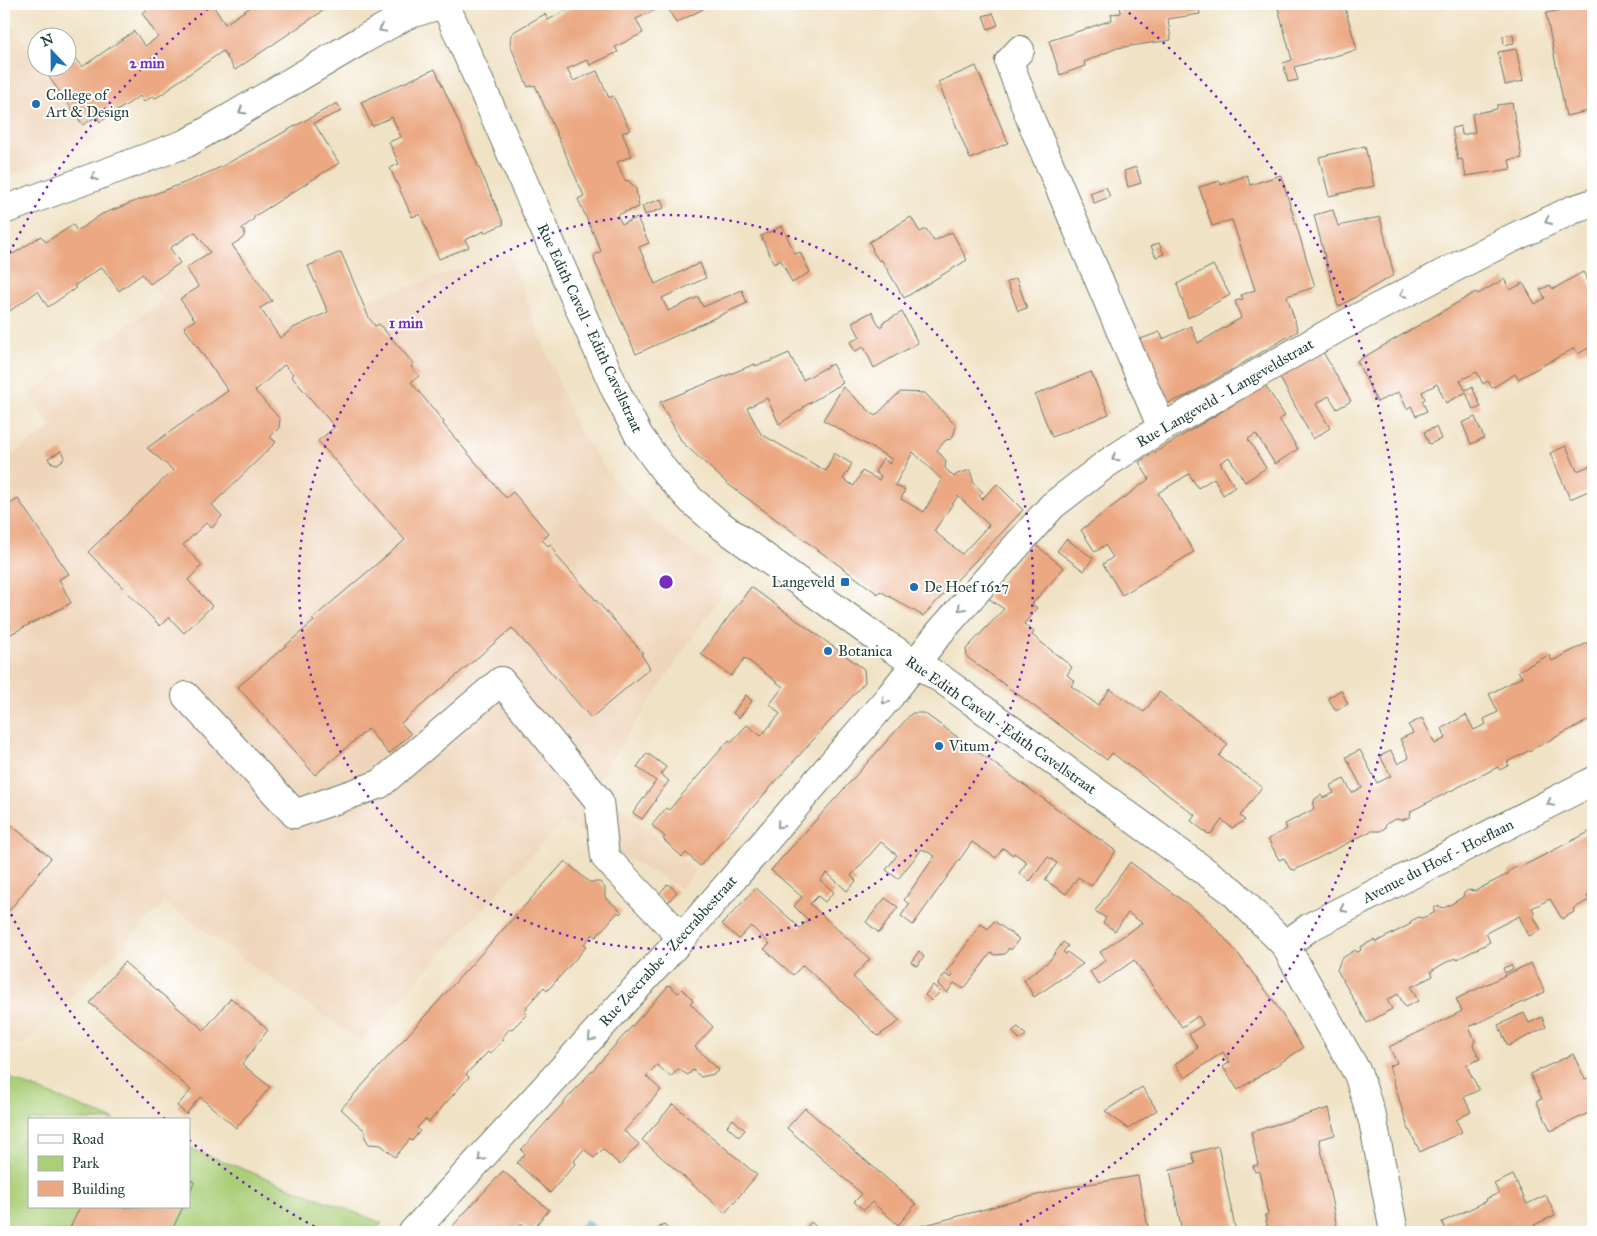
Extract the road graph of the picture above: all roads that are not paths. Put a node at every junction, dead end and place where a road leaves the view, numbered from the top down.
1 (444, 4) edge
2 (1020, 50) dead end
3 (1593, 203) edge
4 (4, 210) edge
5 (1162, 428) junction
6 (916, 663) junction
7 (186, 696) dead end
8 (1593, 781) edge
9 (682, 938) junction
10 (1285, 945) junction
11 (413, 1232) edge
12 (1394, 1232) edge

1 -> 4 street
1 - 6 street, Rue Edith Cavell - Edith Cavellstraat
2 - 5 street
3 -> 5 street, Rue Langeveld - Langeveldstraat
5 -> 6 street, Rue Langeveld - Langeveldstraat
6 -> 9 street, Rue Zeecrabbe - Zeecrabbestraat
6 - 10 street, Rue Edith Cavell - Edith Cavellstraat
7 - 9 street
8 -> 10 street, Avenue du Hoef - Hoeflaan
9 -> 11 street, Rue Zeecrabbe - Zeecrabbestraat
10 - 12 street, Rue Edith Cavell - Edith Cavellstraat

